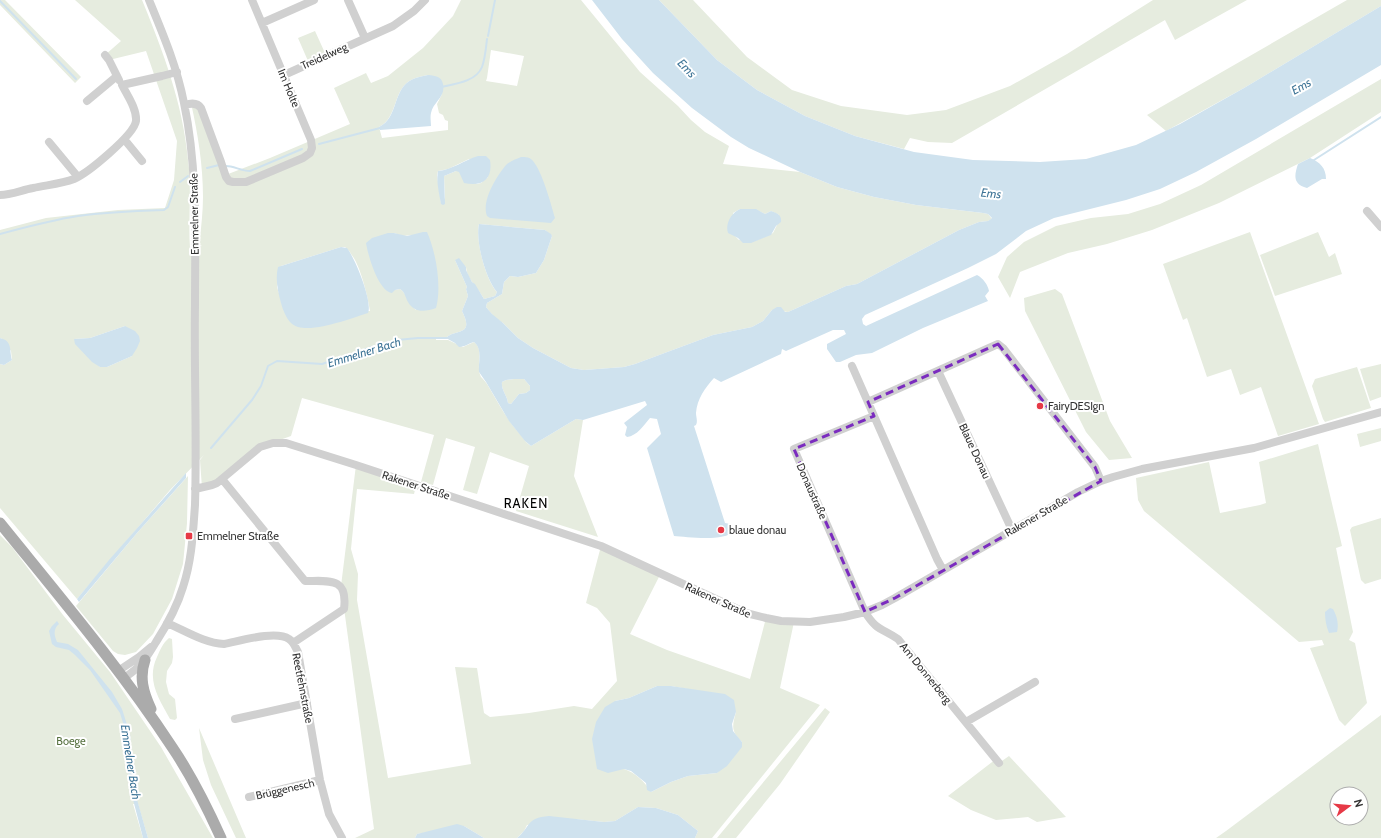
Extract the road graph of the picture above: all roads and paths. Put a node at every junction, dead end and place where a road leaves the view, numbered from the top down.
1 (149, 0) edge
2 (252, 0) edge
3 (314, 0) edge
4 (348, 0) edge
5 (425, 0) edge
6 (262, 23) junction
7 (365, 38) junction
8 (105, 55) dead end
9 (177, 72) junction
10 (284, 75) junction
11 (117, 76) junction
12 (122, 85) junction
13 (87, 101) dead end
14 (185, 105) junction
15 (124, 139) junction
16 (49, 142) dead end
17 (142, 162) dead end
18 (78, 177) junction
19 (0, 195) edge
20 (1367, 211) dead end
21 (1381, 227) edge
22 (852, 366) dead end
23 (938, 371) junction
24 (868, 402) junction
25 (1381, 412) edge
26 (874, 416) junction
27 (222, 479) junction
28 (1101, 481) junction
29 (195, 489) junction
30 (0, 523) edge
31 (1012, 530) junction
32 (943, 570) junction
33 (865, 612) junction
34 (167, 623) junction
35 (156, 642) junction
36 (293, 643) junction
37 (146, 660) junction
38 (121, 675) junction
39 (1035, 682) dead end
40 (307, 703) junction
41 (235, 719) dead end
42 (966, 722) junction
43 (167, 739) junction
44 (999, 763) dead end
45 (320, 780) junction
46 (250, 797) dead end
47 (221, 838) edge
48 (342, 838) edge

1 - 9 street, Emmelner Straße
2 - 6 street, Im Holte
3 - 6 street
4 - 7 street
5 - 7 street, Treidelweg
6 - 10 street, Im Holte
7 - 10 street, Treidelweg
8 - 11 street
9 - 12 street
9 - 14 street, Emmelner Straße
10 - 14 street, Im Holte
11 - 12 street
11 - 13 street
12 - 15 street
14 - 29 street, Emmelner Straße
15 - 17 street
15 - 18 street
16 - 18 street
18 - 19 street
20 - 21 street
22 - 24 street
23 - 24 street
23 - 28 street
23 - 31 street, Blaue Donau
24 - 26 street
25 - 28 street, Rakener Straße
26 - 32 street
26 - 33 street, Donaustraße
27 - 29 street, Rakener Straße
27 - 33 street, Rakener Straße
27 - 36 street
28 - 31 street, Rakener Straße
29 - 34 street, Emmelner Straße
30 - 38 main road
31 - 32 street, Rakener Straße
32 - 33 street, Rakener Straße
33 - 42 street, Am Donnerberg
34 - 35 street, Emmelner Straße
34 - 36 street, Reetfehnstraße
35 - 37 street, Emmelner Straße
35 - 38 street, Emmelner Straße
36 - 40 street, Reetfehnstraße
37 - 38 street, Emmelner Straße
37 - 43 main road
38 - 43 main road
39 - 42 street
40 - 41 street
40 - 45 street, Reetfehnstraße
42 - 44 street, Am Donnerberg
43 - 47 main road
45 - 46 street, Brüggenesch
45 - 48 street, Reetfehnstraße

